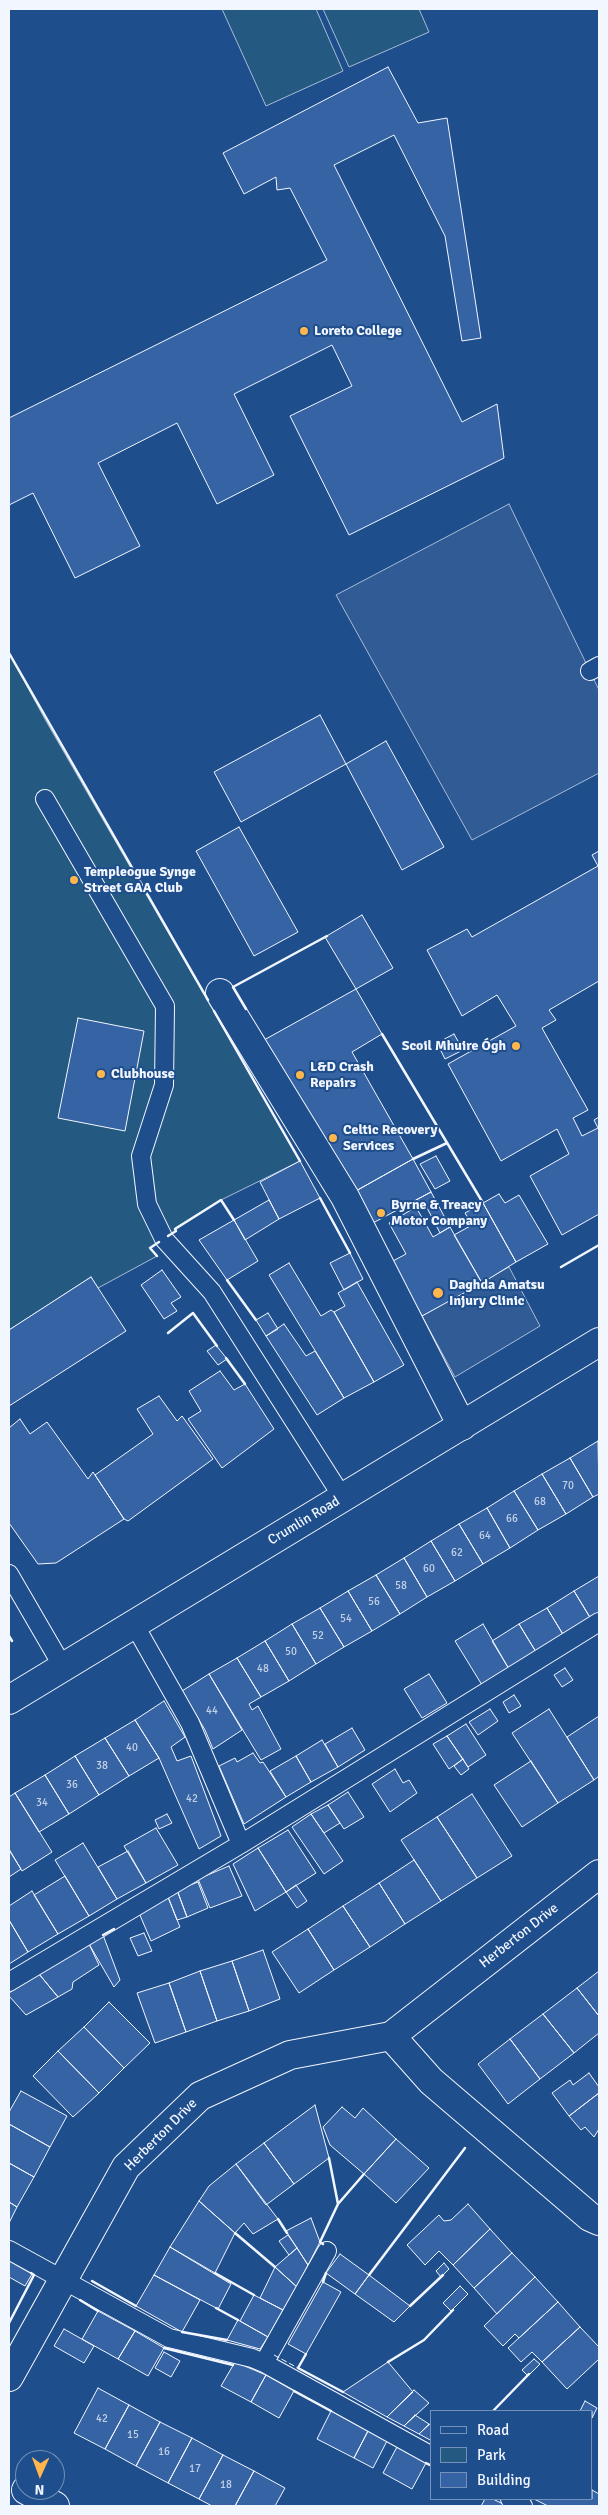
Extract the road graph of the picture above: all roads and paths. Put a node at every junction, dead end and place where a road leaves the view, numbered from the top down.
1 (45, 799) dead end
2 (220, 993) dead end
3 (599, 1342) edge
4 (462, 1426) junction
5 (343, 1498) junction
6 (9, 1574) edge
7 (599, 1622) edge
8 (134, 1624) junction
9 (62, 1666) junction
10 (9, 1700) edge
11 (241, 1844) junction
12 (599, 1874) edge
13 (9, 1982) edge
14 (391, 2036) junction
15 (599, 2221) edge
16 (9, 2250) edge
17 (327, 2251) dead end
18 (64, 2279) junction
19 (264, 2363) junction
20 (9, 2377) edge
21 (430, 2455) edge
22 (44, 2500) edge
23 (512, 2500) edge
24 (55, 2506) edge
25 (523, 2506) edge

1 - 5 lane
2 - 4 street
3 - 4 street, Crumlin Road
4 - 5 street, Crumlin Road
5 - 8 street, Crumlin Road
6 - 9 lane
7 - 11 lane
8 - 9 street, Crumlin Road
8 - 11 lane
9 - 10 street, Crumlin Road
11 - 13 lane
12 - 14 street, Herberton Drive
14 - 15 street
14 - 18 street, Herberton Drive
16 - 18 lane
17 - 19 lane
18 - 19 lane
18 - 20 street, Herberton Drive
19 - 21 lane
22 - 24 street
23 - 25 lane

